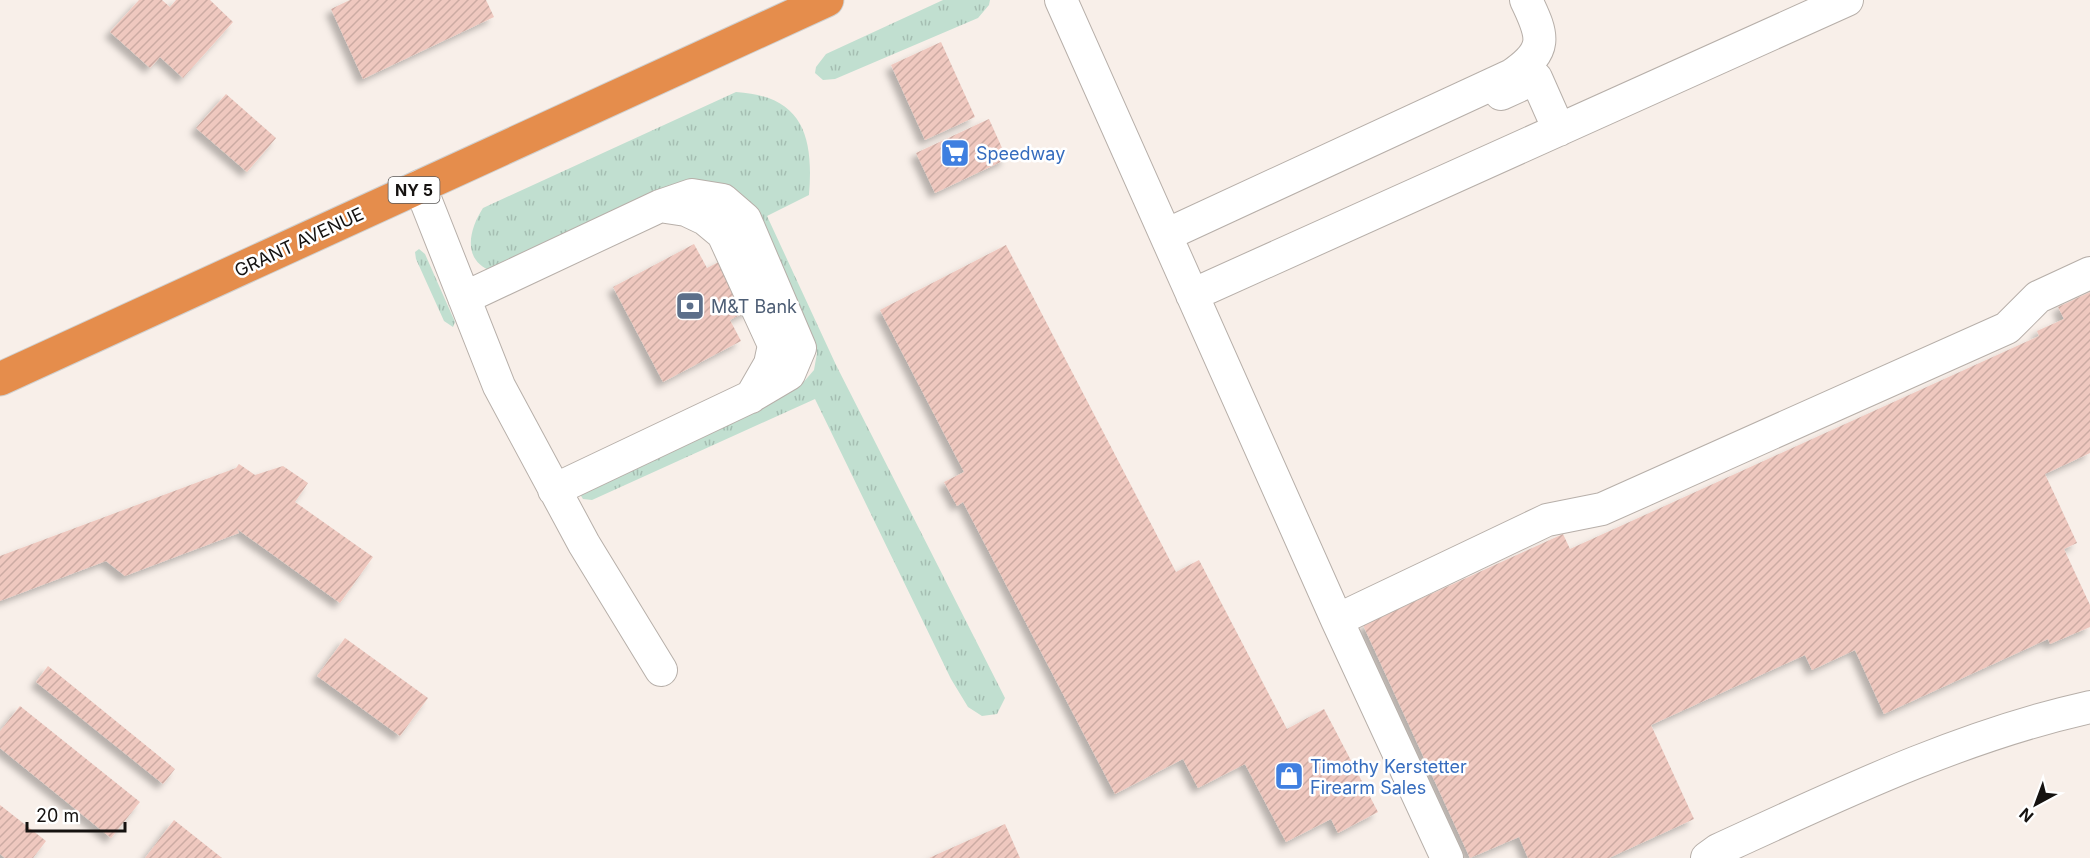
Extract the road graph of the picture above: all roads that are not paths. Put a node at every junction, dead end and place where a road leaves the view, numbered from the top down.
1 (827, 0) edge
2 (1526, 0) edge
3 (1847, 0) edge
4 (1066, 1) edge
5 (1559, 130) junction
6 (420, 186) junction
7 (660, 206) junction
8 (1168, 240) junction
9 (2090, 273) edge
10 (1192, 295) junction
11 (464, 297) junction
12 (2, 374) edge
13 (750, 397) junction
14 (554, 490) junction
15 (1337, 620) junction
16 (661, 670) dead end
17 (2090, 707) edge
18 (1447, 858) edge
19 (1707, 858) edge

1 - 6 highway, GRANT AVENUE / NY 5
2 - 8 lane
3 - 5 lane
4 - 8 lane
5 - 8 lane
5 - 10 lane
6 - 11 lane
6 - 12 highway, GRANT AVENUE / NY 5
7 - 11 lane
7 - 13 lane
7 - 13 lane
8 - 10 lane
9 - 15 lane
10 - 15 lane
11 - 14 lane
13 - 14 lane
14 - 16 lane
15 - 18 lane
17 - 19 lane

